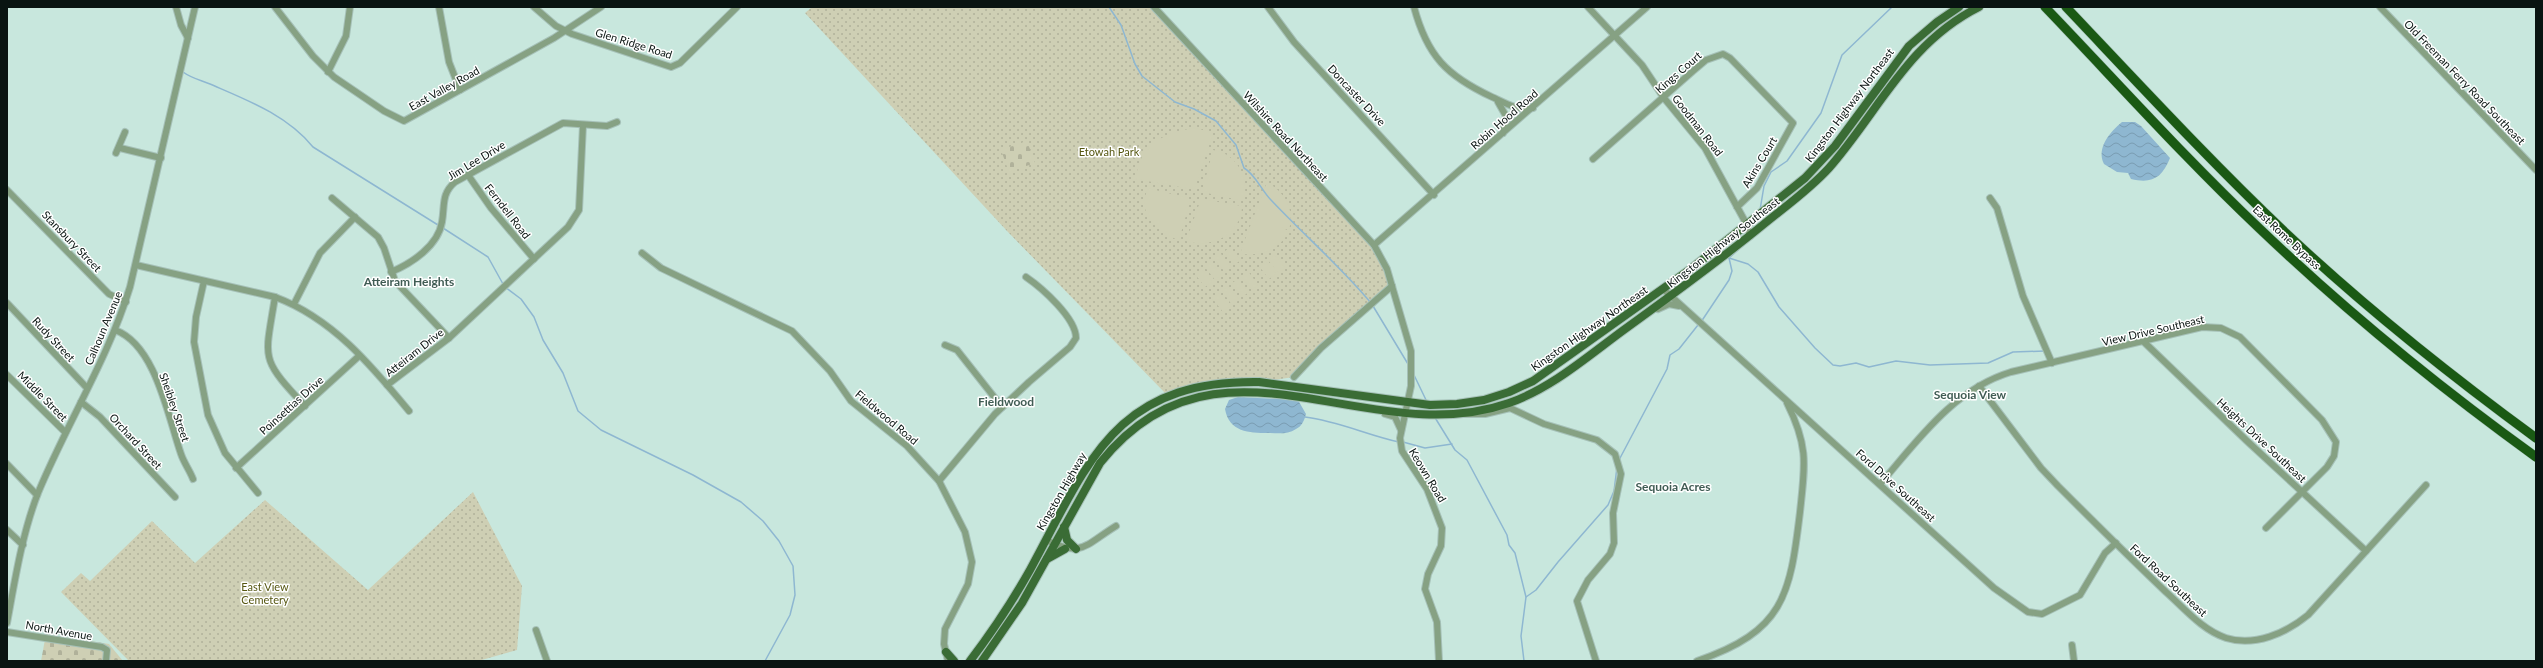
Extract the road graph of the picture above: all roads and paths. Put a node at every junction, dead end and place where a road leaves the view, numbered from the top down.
1 (176, 7) edge
2 (195, 7) edge
3 (275, 7) edge
4 (350, 7) edge
5 (439, 7) edge
6 (534, 7) edge
7 (601, 7) edge
8 (737, 7) edge
9 (1154, 7) edge
10 (1268, 7) edge
11 (1414, 7) edge
12 (1588, 7) edge
13 (1647, 7) edge
14 (1959, 7) edge
15 (1979, 7) edge
16 (2045, 7) edge
17 (2066, 7) edge
18 (2380, 7) edge
19 (566, 31) junction
20 (1615, 35) junction
21 (188, 38) junction
22 (328, 72) junction
23 (460, 90) junction
24 (1495, 98) junction
25 (1664, 98) junction
26 (1533, 108) junction
27 (618, 122) dead end
28 (1793, 123) joint
29 (583, 125) junction
30 (125, 132) dead end
31 (1503, 133) junction
32 (161, 158) junction
33 (1593, 159) dead end
34 (2536, 170) edge
35 (468, 175) junction
36 (7, 190) edge
37 (1434, 195) junction
38 (332, 198) dead end
39 (1990, 198) dead end
40 (1737, 206) junction
41 (355, 217) junction
42 (1747, 225) junction
43 (1750, 236) junction
44 (1374, 245) junction
45 (642, 253) dead end
46 (534, 260) junction
47 (136, 265) junction
48 (391, 272) junction
49 (1026, 277) dead end
50 (204, 281) junction
51 (1392, 286) junction
52 (1663, 289) junction
53 (1671, 296) junction
54 (275, 297) junction
55 (126, 302) junction
56 (7, 303) edge
57 (294, 304) junction
58 (1683, 308) junction
59 (115, 330) junction
60 (1623, 331) junction
61 (449, 338) junction
62 (2144, 342) junction
63 (945, 345) dead end
64 (359, 356) junction
65 (2052, 363) junction
66 (7, 375) edge
67 (1294, 377) dead end
68 (387, 385) junction
69 (1979, 386) junction
70 (87, 388) junction
71 (1523, 397) junction
72 (1785, 400) junction
73 (81, 402) junction
74 (1407, 403) junction
75 (1345, 404) junction
76 (1430, 405) joint
77 (305, 406) junction
78 (1002, 407) junction
79 (409, 411) dead end
80 (1520, 412) junction
81 (1404, 413) junction
82 (1455, 414) junction
83 (1427, 415) joint
84 (1402, 431) junction
85 (65, 432) junction
86 (2536, 438) edge
87 (2536, 457) edge
88 (7, 464) edge
89 (236, 468) junction
90 (193, 479) dead end
91 (938, 480) junction
92 (1881, 483) junction
93 (2426, 485) dead end
94 (2303, 491) junction
95 (258, 493) dead end
96 (37, 495) junction
97 (175, 497) dead end
98 (1116, 526) dead end
99 (1064, 527) junction
100 (2266, 528) dead end
101 (7, 530) edge
102 (1046, 540) junction
103 (2116, 543) junction
104 (1054, 544) junction
105 (23, 545) junction
106 (1065, 549) junction
107 (1076, 549) junction
108 (2366, 551) junction
109 (1046, 559) junction
110 (8, 613) edge
111 (7, 623) edge
112 (536, 630) dead end
113 (7, 632) edge
114 (2072, 645) dead end
115 (946, 652) junction
116 (972, 658) edge
117 (106, 661) edge
118 (547, 661) edge
119 (948, 661) edge
120 (954, 661) edge
121 (964, 661) edge
122 (982, 661) edge
123 (1439, 661) edge
124 (1596, 661) edge
125 (1697, 661) edge
126 (2074, 661) edge

1 - 21 street
2 - 21 street, Calhoun Avenue
3 - 22 street, East Valley Road
4 - 22 street
5 - 23 street
6 - 19 street, Glen Ridge Road
7 - 19 street, East Valley Road
8 - 19 street, Glen Ridge Road
9 - 44 street, Wilshire Road Northeast
10 - 37 street, Doncaster Drive
11 - 24 street
12 - 20 street, Goodman Road
13 - 20 street, Robin Hood Road
14 - 42 main road, Kingston Highway Northeast
15 - 43 main road, Kingston Highway Southeast
16 - 87 highway, East Rome Bypass
17 - 86 highway, East Rome Bypass
18 - 34 street, Old Freeman Ferry Road Southeast
19 - 23 street, East Valley Road
20 - 25 street, Goodman Road
20 - 26 street, Robin Hood Road
21 - 32 street, Calhoun Avenue
22 - 23 street, East Valley Road
24 - 26 street
24 - 31 street
25 - 28 street, Kings Court
25 - 33 street, Kings Court
25 - 40 street, Goodman Road
26 - 31 street, Robin Hood Road
27 - 29 street, Jim Lee Drive
28 - 40 street, Akins Court
29 - 35 street, Jim Lee Drive
29 - 46 street, Atteiram Drive
30 - 32 street
31 - 37 street, Robin Hood Road
32 - 47 street, Calhoun Avenue
35 - 46 street, Ferndell Road
35 - 48 street, Jim Lee Drive
36 - 55 street, Stansbury Street
37 - 44 street, Robin Hood Road
38 - 41 street
39 - 65 street
40 - 42 street, Goodman Road
41 - 48 street
41 - 57 street
42 - 43 street, Goodman Road
42 - 52 main road, Kingston Highway Northeast
43 - 53 main road, Kingston Highway Southeast
44 - 51 street, Wilshire Road Northeast
45 - 91 street, Fieldwood Road
46 - 61 street, Atteiram Drive
47 - 50 street, Atteiram Drive
47 - 55 street, Calhoun Avenue
48 - 61 street
49 - 78 street
50 - 54 street, Atteiram Drive
50 - 89 street
51 - 67 street
51 - 74 street, Wilshire Road Northeast
52 - 53 street, Ford Drive Southeast
52 - 76 main road, Kingston Highway Northeast
53 - 58 street, Ford Drive Southeast
53 - 60 main road, Kingston Highway Southeast
54 - 57 street, Atteiram Drive
54 - 77 street
55 - 59 street, Calhoun Avenue
56 - 70 street, Rudy Street
57 - 64 street, Atteiram Drive
58 - 60 street
58 - 72 street, Ford Drive Southeast
59 - 70 street, Calhoun Avenue
59 - 90 street, Sheibley Street
60 - 71 main road, Kingston Highway Southeast
61 - 68 street, Atteiram Drive
62 - 65 street, View Drive Southeast
62 - 94 street, Heights Drive Southeast
62 - 94 street, View Drive Southeast
63 - 78 street
64 - 68 street, Atteiram Drive
64 - 77 street, Poinsettias Drive
65 - 69 street, View Drive Southeast
66 - 85 street, Middle Street
68 - 79 street
69 - 92 street, View Drive Southeast
69 - 103 street, Ford Road Southeast
70 - 73 street, Calhoun Avenue
71 - 80 street
71 - 82 main road, Kingston Highway Southeast
72 - 92 street, Ford Drive Southeast
72 - 125 street
73 - 85 street, Calhoun Avenue
73 - 97 street, Orchard Street
74 - 76 main road, Kingston Highway
74 - 81 street, Wilshire Road Northeast
74 - 102 main road, Kingston Highway
75 - 81 main road, Kingston Highway
75 - 84 street
75 - 99 main road, Kingston Highway
77 - 89 street, Poinsettias Drive
78 - 91 street
80 - 82 street
80 - 124 street
81 - 83 main road, Kingston Highway
81 - 84 street, Keown Road
82 - 83 main road, Kingston Highway Southeast
84 - 123 street, Keown Road
85 - 96 street, Calhoun Avenue
88 - 96 street
89 - 95 street
91 - 115 street, Fieldwood Road
92 - 103 street, Ford Drive Southeast
93 - 108 street, Ford Road Southeast
94 - 100 street, View Drive Southeast
94 - 108 street, Heights Drive Southeast
96 - 105 street, Calhoun Avenue
98 - 107 street
99 - 104 main road, Kingston Highway
99 - 107 main road
101 - 105 street
102 - 104 street
102 - 116 main road, Kingston Highway
103 - 108 street, Ford Road Southeast
104 - 106 street
104 - 109 main road, Kingston Highway
105 - 110 street, Calhoun Avenue
106 - 107 street
106 - 109 main road
109 - 122 main road, Kingston Highway
110 - 111 street, Calhoun Avenue
112 - 118 street
113 - 117 street, North Avenue
114 - 126 street
115 - 119 street, Fieldwood Road
115 - 120 main road
116 - 121 main road

